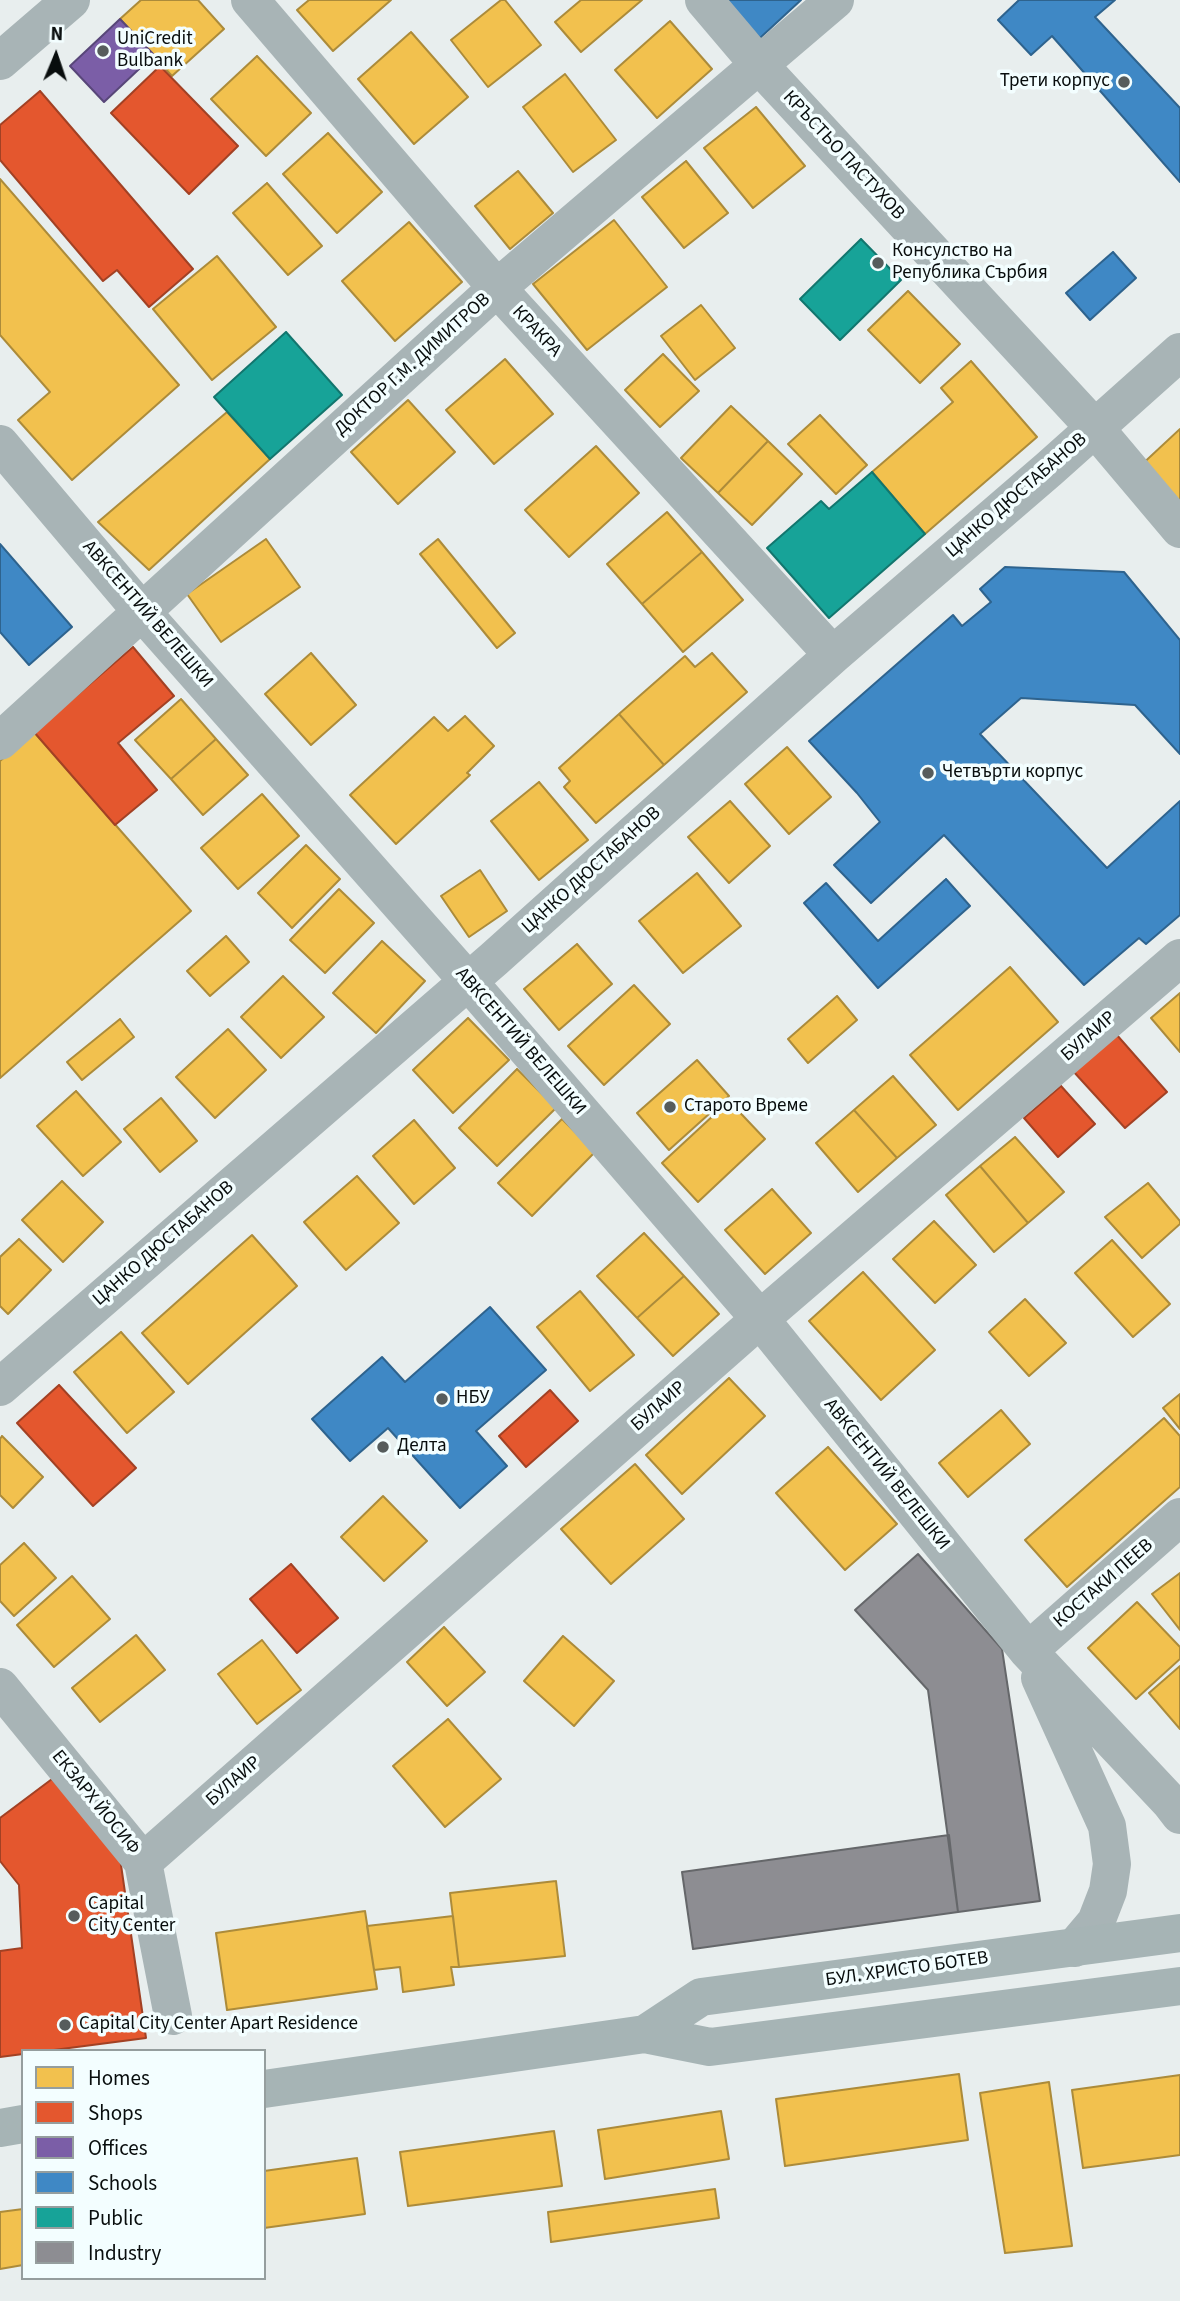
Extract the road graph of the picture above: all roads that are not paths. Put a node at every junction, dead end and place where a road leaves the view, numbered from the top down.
1 (71, 0) edge
2 (250, 0) edge
3 (704, 0) edge
4 (835, 0) edge
5 (0, 61) edge
6 (760, 66) junction
7 (496, 288) junction
8 (1180, 352) edge
9 (1094, 427) junction
10 (0, 444) edge
11 (1180, 529) edge
12 (142, 612) junction
13 (833, 655) junction
14 (0, 741) edge
15 (1180, 958) edge
16 (467, 980) junction
17 (760, 1319) junction
18 (0, 1387) edge
19 (1180, 1517) edge
20 (1028, 1651) junction
21 (0, 1687) edge
22 (1180, 1815) edge
23 (144, 1862) junction
24 (1180, 1933) edge
25 (1074, 1948) junction
26 (1180, 1986) edge
27 (173, 2016) dead end
28 (645, 2035) junction
29 (266, 2089) edge
30 (0, 2110) edge
31 (21, 2113) edge
32 (21, 2124) edge
33 (0, 2128) edge
34 (21, 2136) edge
35 (0, 2145) edge

1 - 5 street
2 - 7 street, КРАКРА
3 - 6 street, КРЪСТЬО ПАСТУХОВ
4 - 6 street, ДОКТОР Г.М. ДИМИТРОВ
6 - 7 street, ДОКТОР Г.М. ДИМИТРОВ
6 - 9 street, КРЪСТЬО ПАСТУХОВ
7 - 12 street, ДОКТОР Г.М. ДИМИТРОВ
7 - 13 street, КРАКРА
8 - 9 street, ЦАНКО ДЮСТАБАНОВ
9 - 11 street, КРЪСТЬО ПАСТУХОВ
9 - 13 street, ЦАНКО ДЮСТАБАНОВ
10 - 12 street, АВКСЕНТИЙ ВЕЛЕШКИ
12 - 14 street, ДОКТОР Г.М. ДИМИТРОВ
12 - 16 street, АВКСЕНТИЙ ВЕЛЕШКИ
13 - 16 street, ЦАНКО ДЮСТАБАНОВ
15 - 17 street, БУЛАИР
16 - 17 street, АВКСЕНТИЙ ВЕЛЕШКИ
16 - 18 street, ЦАНКО ДЮСТАБАНОВ
17 - 20 street, АВКСЕНТИЙ ВЕЛЕШКИ
17 - 23 street, БУЛАИР
19 - 20 street, КОСТАКИ ПЕЕВ
20 - 22 street, АВКСЕНТИЙ ВЕЛЕШКИ
20 - 25 street, АВКСЕНТИЙ ВЕЛЕШКИ
21 - 23 street, ЕКЗАРХ ЙОСИФ
23 - 27 street, ЕКЗАРХ ЙОСИФ
24 - 25 main road, БУЛ. ХРИСТО БОТЕВ
25 - 28 main road, БУЛ. ХРИСТО БОТЕВ
26 - 28 main road, БУЛ. ХРИСТО БОТЕВ
28 - 29 main road, БУЛ. ХРИСТО БОТЕВ
30 - 31 street
32 - 33 main road
34 - 35 street

